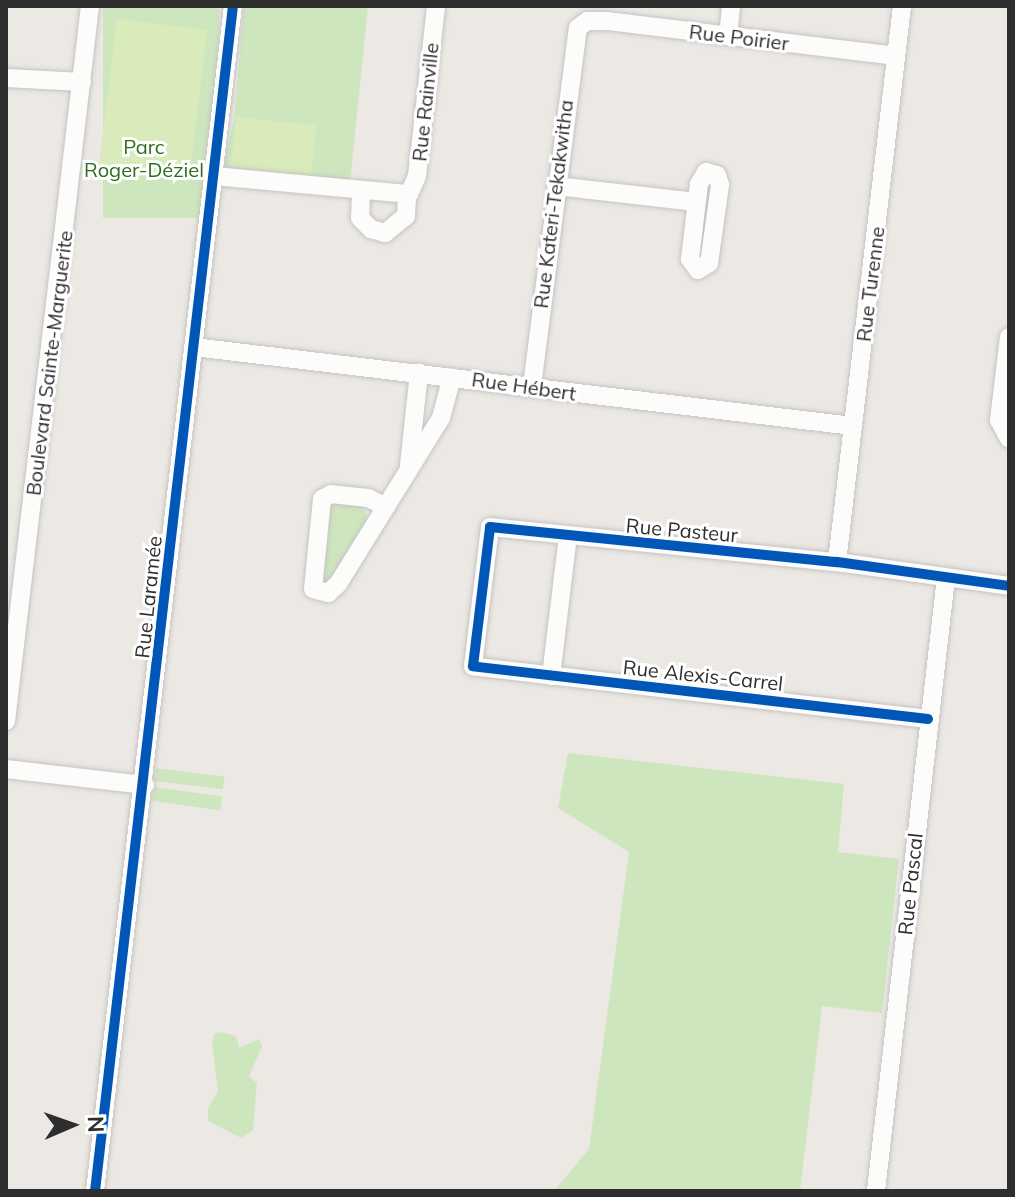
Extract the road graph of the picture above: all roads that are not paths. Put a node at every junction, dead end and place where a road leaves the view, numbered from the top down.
1 (90, 6) edge
2 (233, 6) edge
3 (436, 6) edge
4 (731, 6) edge
5 (902, 6) edge
6 (582, 24) joint
7 (728, 36) junction
8 (896, 56) junction
9 (6, 78) edge
10 (82, 82) junction
11 (214, 176) junction
12 (556, 186) junction
13 (361, 192) junction
14 (407, 195) junction
15 (696, 202) dead end
16 (1009, 337) edge
17 (194, 347) junction
18 (419, 373) junction
19 (452, 377) junction
20 (532, 386) junction
21 (853, 426) junction
22 (1009, 439) edge
23 (408, 470) junction
24 (386, 507) junction
25 (568, 536) junction
26 (837, 562) junction
27 (946, 578) junction
28 (1009, 586) edge
29 (473, 666) joint
30 (9, 675) edge
31 (551, 676) junction
32 (928, 719) junction
33 (6, 721) edge
34 (6, 769) edge
35 (145, 785) junction
36 (95, 1191) edge
37 (876, 1191) edge

1 - 10 street, Boulevard Sainte-Marguerite
2 - 11 street, Rue Laramée
3 - 14 street, Rue Rainville
4 - 7 street
5 - 8 street, Rue Turenne
6 - 7 street, Rue Poirier
6 - 12 street, Rue Kateri-Tekakwitha
7 - 8 street, Rue Poirier
8 - 21 street, Rue Turenne
9 - 10 street
10 - 30 street, Boulevard Sainte-Marguerite
11 - 13 street
11 - 17 street, Rue Laramée
12 - 15 street
12 - 20 street, Rue Kateri-Tekakwitha
13 - 14 street
13 - 14 street, Rue Rainville
16 - 22 street
17 - 18 street, Rue Hébert
17 - 35 street, Rue Laramée
18 - 19 street, Rue Hébert
18 - 23 street
19 - 20 street, Rue Hébert
19 - 23 street
20 - 21 street, Rue Hébert
21 - 26 street, Rue Turenne
23 - 24 street
24 - 24 street
25 - 26 street, Rue Pasteur
25 - 29 street, Rue Pasteur
25 - 31 street
26 - 27 street, Rue Pasteur
27 - 28 street, Rue Pasteur
27 - 32 street, Rue Pascal
29 - 31 street, Rue Alexis-Carrel
30 - 33 street, Boulevard Sainte-Marguerite
31 - 32 street, Rue Alexis-Carrel
32 - 37 street, Rue Pascal
34 - 35 street
35 - 36 street, Rue Laramée

